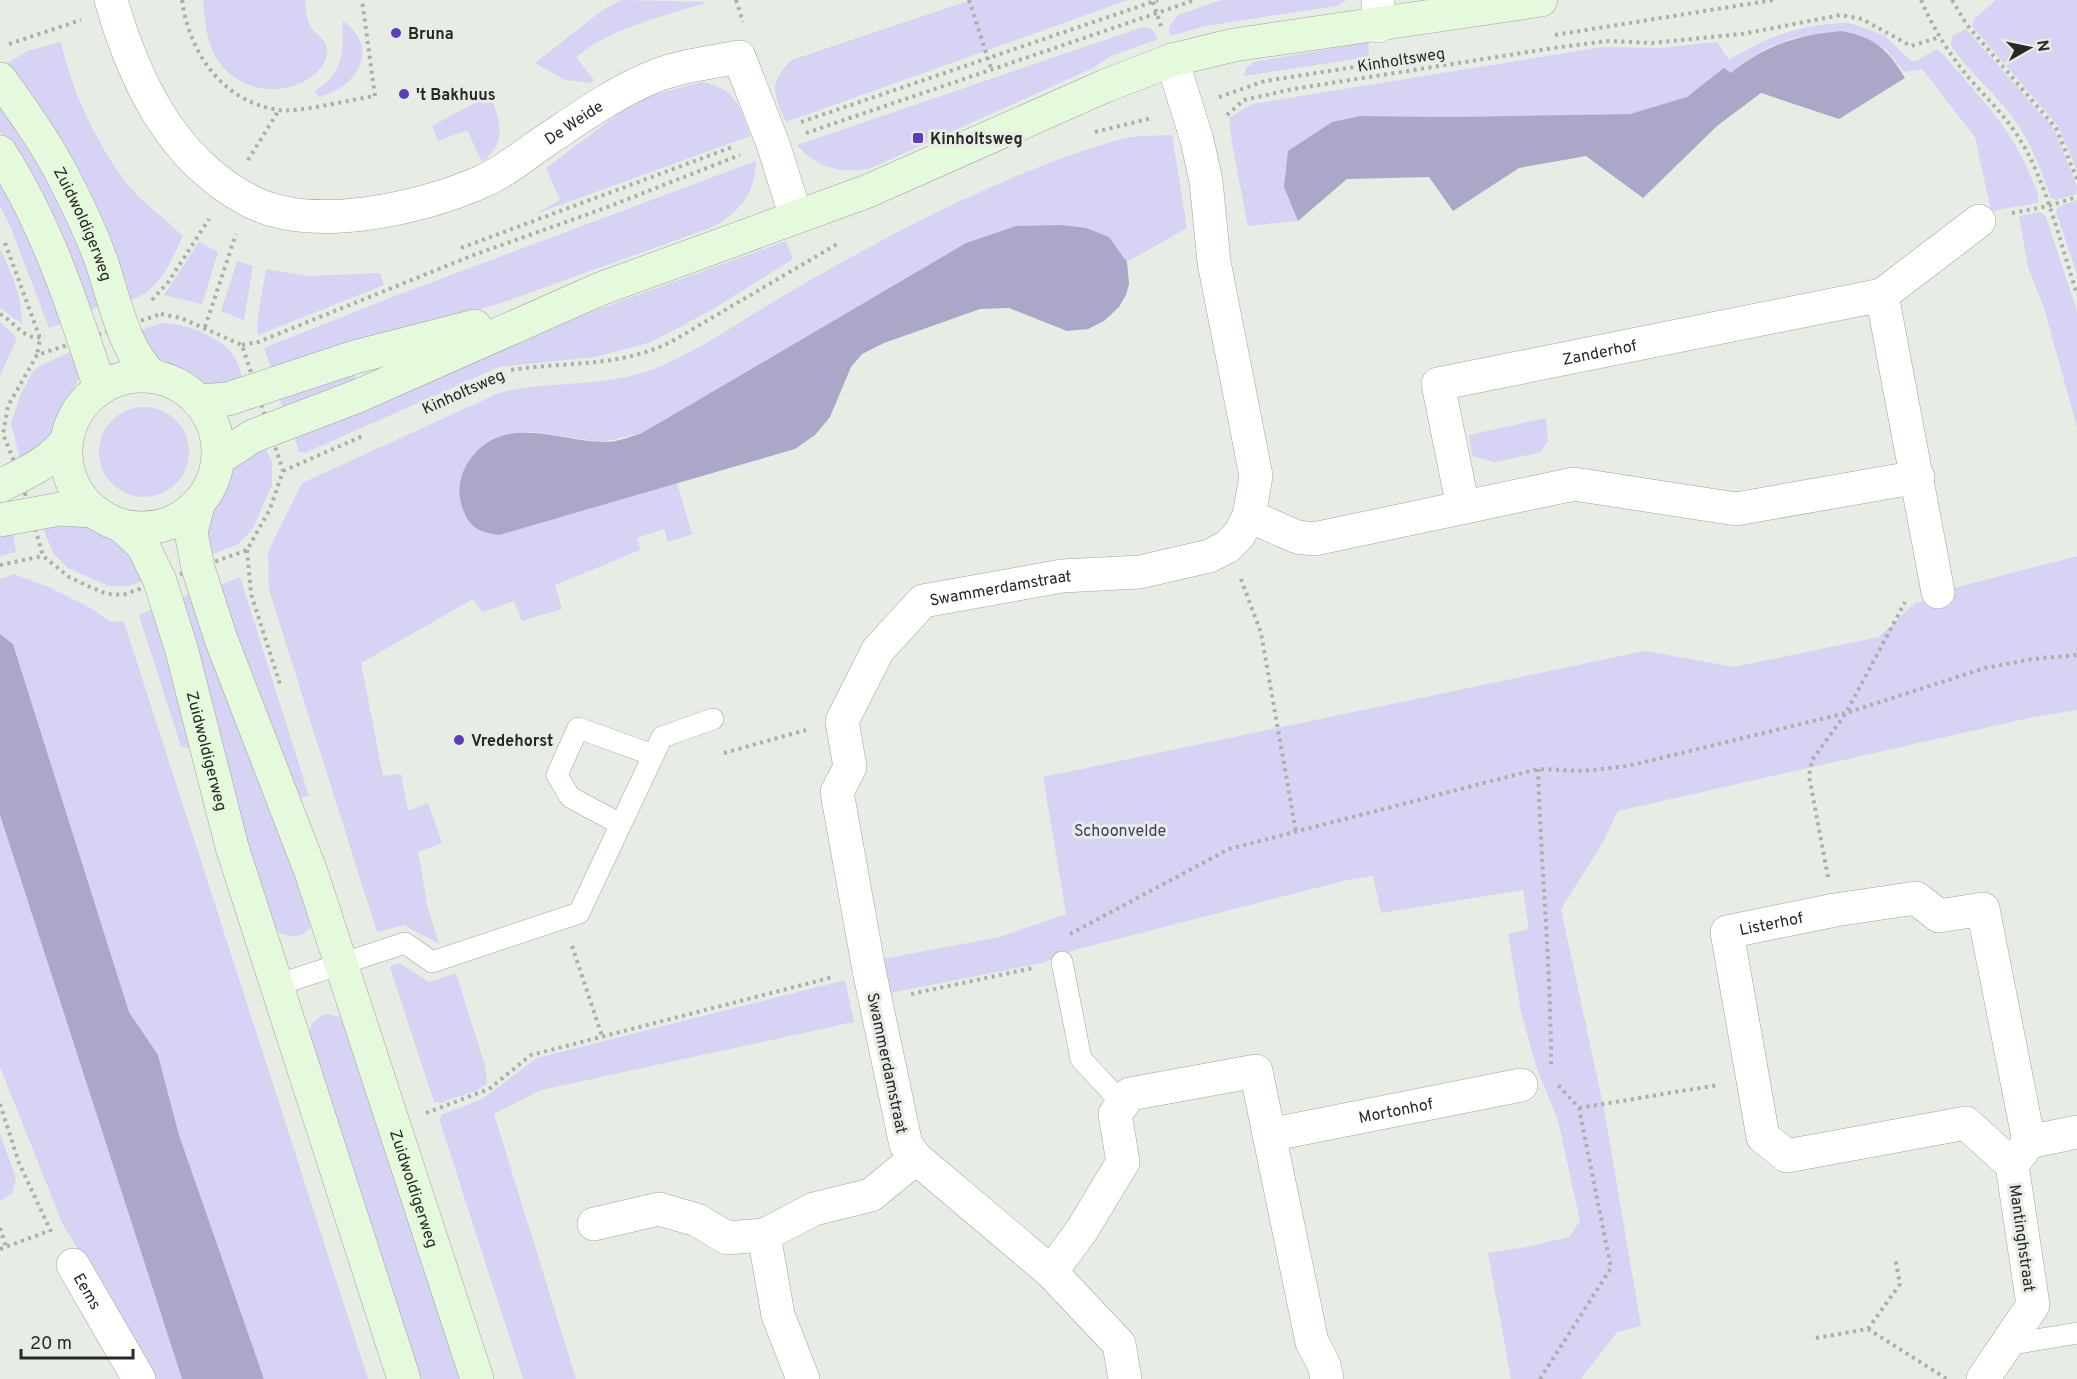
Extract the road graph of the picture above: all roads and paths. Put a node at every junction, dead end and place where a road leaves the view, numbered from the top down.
1 (111, 0) edge
2 (182, 0) edge
3 (362, 0) edge
4 (969, 0) edge
5 (1158, 0) edge
6 (1195, 0) edge
7 (1541, 0) edge
8 (1773, 0) edge
9 (1921, 0) edge
10 (1952, 0) edge
11 (1153, 2) junction
12 (1156, 13) junction
13 (1378, 13) edge
14 (64, 26) dead end
15 (1553, 35) dead end
16 (1940, 37) junction
17 (0, 48) edge
18 (987, 59) junction
19 (1172, 60) junction
20 (1359, 66) dead end
21 (991, 68) junction
22 (0, 79) edge
23 (1186, 108) junction
24 (279, 110) junction
25 (1226, 124) dead end
26 (1091, 133) dead end
27 (771, 139) junction
28 (0, 152) edge
29 (2077, 179) edge
30 (239, 194) junction
31 (2077, 197) edge
32 (2048, 206) junction
33 (796, 217) junction
34 (1979, 221) dead end
35 (3, 238) dead end
36 (849, 238) dead end
37 (461, 248) dead end
38 (600, 289) junction
39 (1882, 294) junction
40 (2077, 294) edge
41 (118, 311) junction
42 (0, 314) edge
43 (79, 324) junction
44 (204, 327) dead end
45 (39, 338) junction
46 (242, 345) dead end
47 (37, 355) dead end
48 (501, 374) dead end
49 (153, 376) junction
50 (100, 388) junction
51 (198, 401) junction
52 (370, 432) dead end
53 (66, 441) junction
54 (218, 459) junction
55 (283, 471) dead end
56 (1918, 477) junction
57 (0, 486) edge
58 (198, 505) junction
59 (1463, 507) junction
60 (92, 511) junction
61 (1249, 516) junction
62 (0, 520) edge
63 (123, 527) junction
64 (43, 556) dead end
65 (0, 565) edge
66 (1239, 573) dead end
67 (1938, 592) joint
68 (2077, 655) edge
69 (1846, 713) junction
70 (713, 719) dead end
71 (842, 721) junction
72 (724, 753) dead end
73 (653, 755) junction
74 (1538, 769) junction
75 (620, 824) junction
76 (1296, 832) junction
77 (1835, 910) junction
78 (563, 918) junction
79 (1062, 962) junction
80 (340, 964) junction
81 (277, 985) junction
82 (872, 986) junction
83 (602, 1036) junction
84 (1551, 1068) dead end
85 (1753, 1079) junction
86 (1536, 1082) joint
87 (1122, 1103) junction
88 (0, 1104) edge
89 (1579, 1108) junction
90 (417, 1116) dead end
91 (2077, 1132) edge
92 (1269, 1135) junction
93 (2020, 1153) junction
94 (915, 1158) junction
95 (594, 1224) dead end
96 (0, 1228) edge
97 (49, 1231) junction
98 (764, 1235) junction
99 (6, 1247) junction
100 (0, 1249) edge
101 (1895, 1258) dead end
102 (73, 1264) joint
103 (1051, 1272) junction
104 (1868, 1329) junction
105 (2077, 1333) edge
106 (1816, 1338) dead end
107 (2006, 1345) junction
108 (139, 1379) edge
109 (404, 1379) edge
110 (477, 1379) edge
111 (803, 1379) edge
112 (1125, 1379) edge
113 (1326, 1379) edge
114 (1540, 1379) edge
115 (1947, 1379) edge
116 (1983, 1379) edge

1 - 30 street, De Weide
2 - 24 path
3 - 24 path
4 - 18 path
5 - 11 path
6 - 12 path
7 - 13 main road
8 - 15 path
9 - 16 path
10 - 29 path
11 - 12 path
11 - 18 path
12 - 21 path
13 - 19 main road
14 - 17 path
16 - 25 path
16 - 32 path
18 - 21 path
18 - 27 path
19 - 23 street, Swammerdamstraat
19 - 33 main road
20 - 23 path, Kinholtsweg
21 - 27 path
22 - 41 main road, Zuidwoldigerweg
23 - 26 path, Kinholtsweg
23 - 61 street, Swammerdamstraat
24 - 30 path
27 - 30 street, De Weide
27 - 33 street, De Weide
27 - 37 path
27 - 46 path
28 - 43 main road
30 - 41 path
30 - 44 path
31 - 32 path
32 - 40 path
33 - 38 main road
34 - 39 street, Zanderhof
35 - 45 path
36 - 48 path, Kinholtsweg
38 - 51 main road
38 - 54 main road
39 - 56 street
39 - 59 street, Zanderhof
41 - 49 main road, Zuidwoldigerweg
42 - 45 path
43 - 45 path
43 - 50 main road
45 - 47 path
49 - 50 main road
49 - 51 main road
50 - 53 main road
51 - 54 main road
52 - 55 path
53 - 57 main road
53 - 60 main road
54 - 58 main road
56 - 59 street
56 - 67 street
58 - 63 main road
58 - 80 main road, Zuidwoldigerweg
59 - 61 street
60 - 62 main road
60 - 63 main road
61 - 71 street, Swammerdamstraat
63 - 81 main road, Zuidwoldigerweg
64 - 65 path
66 - 76 path
67 - 69 path
68 - 69 path
69 - 74 path
69 - 77 path
70 - 73 lane
71 - 72 path
71 - 82 street, Swammerdamstraat
73 - 75 lane
73 - 75 lane
74 - 76 path
74 - 84 path
75 - 78 lane
76 - 79 path
77 - 85 street, Listerhof
77 - 93 street, Listerhof
78 - 80 lane
78 - 83 path
79 - 82 path
79 - 87 lane
80 - 81 lane
80 - 110 main road, Zuidwoldigerweg
81 - 109 main road, Zuidwoldigerweg
82 - 83 path
82 - 94 street, Swammerdamstraat
83 - 90 path
85 - 89 path
85 - 93 street, Listerhof
86 - 89 path
86 - 92 street, Mortonhof
87 - 92 street
87 - 103 street
88 - 97 path
89 - 114 path
91 - 93 street
92 - 113 street
93 - 107 street, Mantinghstraat
94 - 98 street
94 - 103 street, Swammerdamstraat
95 - 98 street
96 - 99 path
97 - 99 path
97 - 102 path
98 - 111 street
99 - 100 path
101 - 104 path
102 - 108 street, Eems
103 - 112 street, Swammerdamstraat
104 - 106 path
104 - 115 path
105 - 107 lane
107 - 116 street, Mantinghstraat

